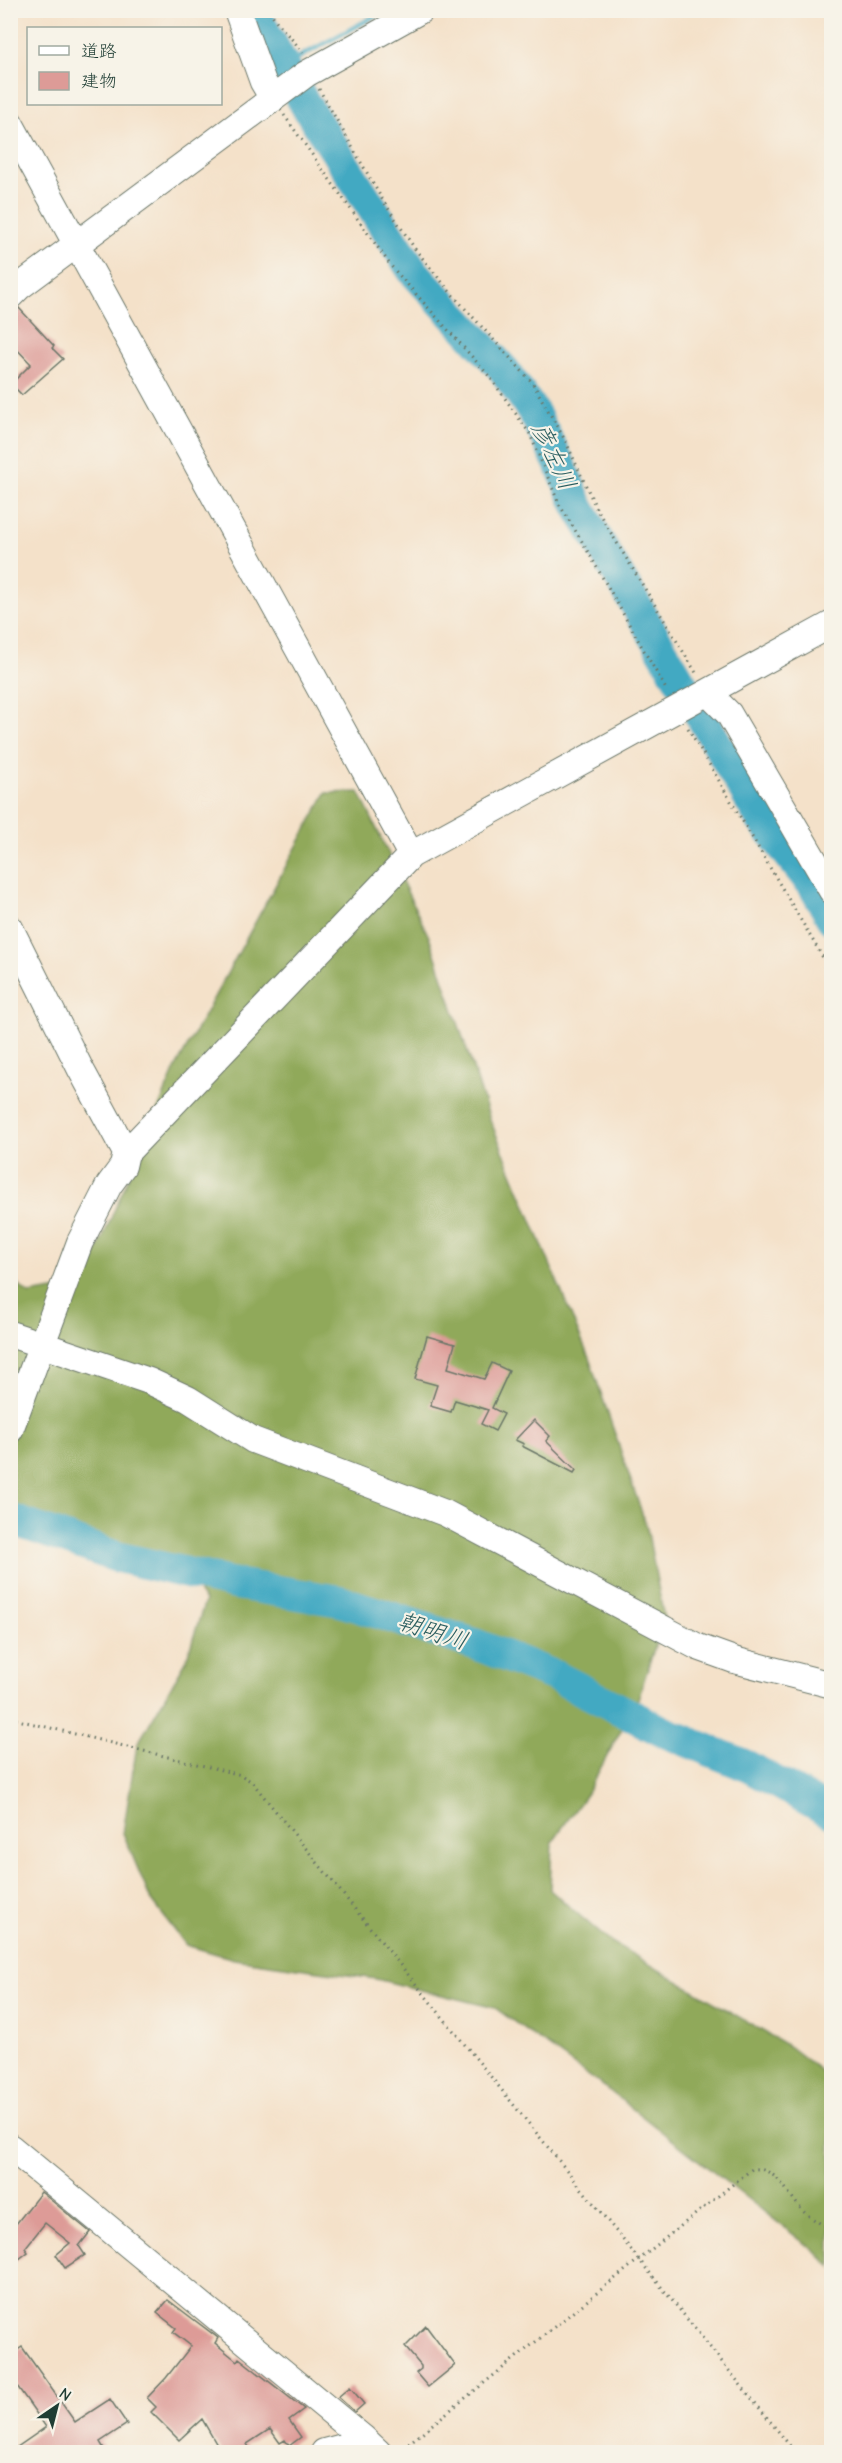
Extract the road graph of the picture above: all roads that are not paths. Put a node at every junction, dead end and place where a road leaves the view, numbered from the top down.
1 (237, 10) edge
2 (421, 10) edge
3 (277, 95) junction
4 (10, 123) edge
5 (76, 244) junction
6 (10, 296) edge
7 (831, 624) edge
8 (706, 694) junction
9 (411, 855) junction
10 (831, 891) edge
11 (10, 928) edge
12 (126, 1153) junction
13 (10, 1334) edge
14 (37, 1356) junction
15 (10, 1430) edge
16 (831, 1685) edge
17 (10, 2147) edge
18 (370, 2445) edge
19 (324, 2452) edge

1 - 3 street
2 - 3 street
3 - 5 street
4 - 5 street
5 - 6 street
5 - 9 street
7 - 8 street
8 - 9 street
8 - 10 street
9 - 12 street
11 - 12 street
12 - 14 street
13 - 14 street
14 - 15 street
14 - 16 street
17 - 18 street
18 - 19 street

